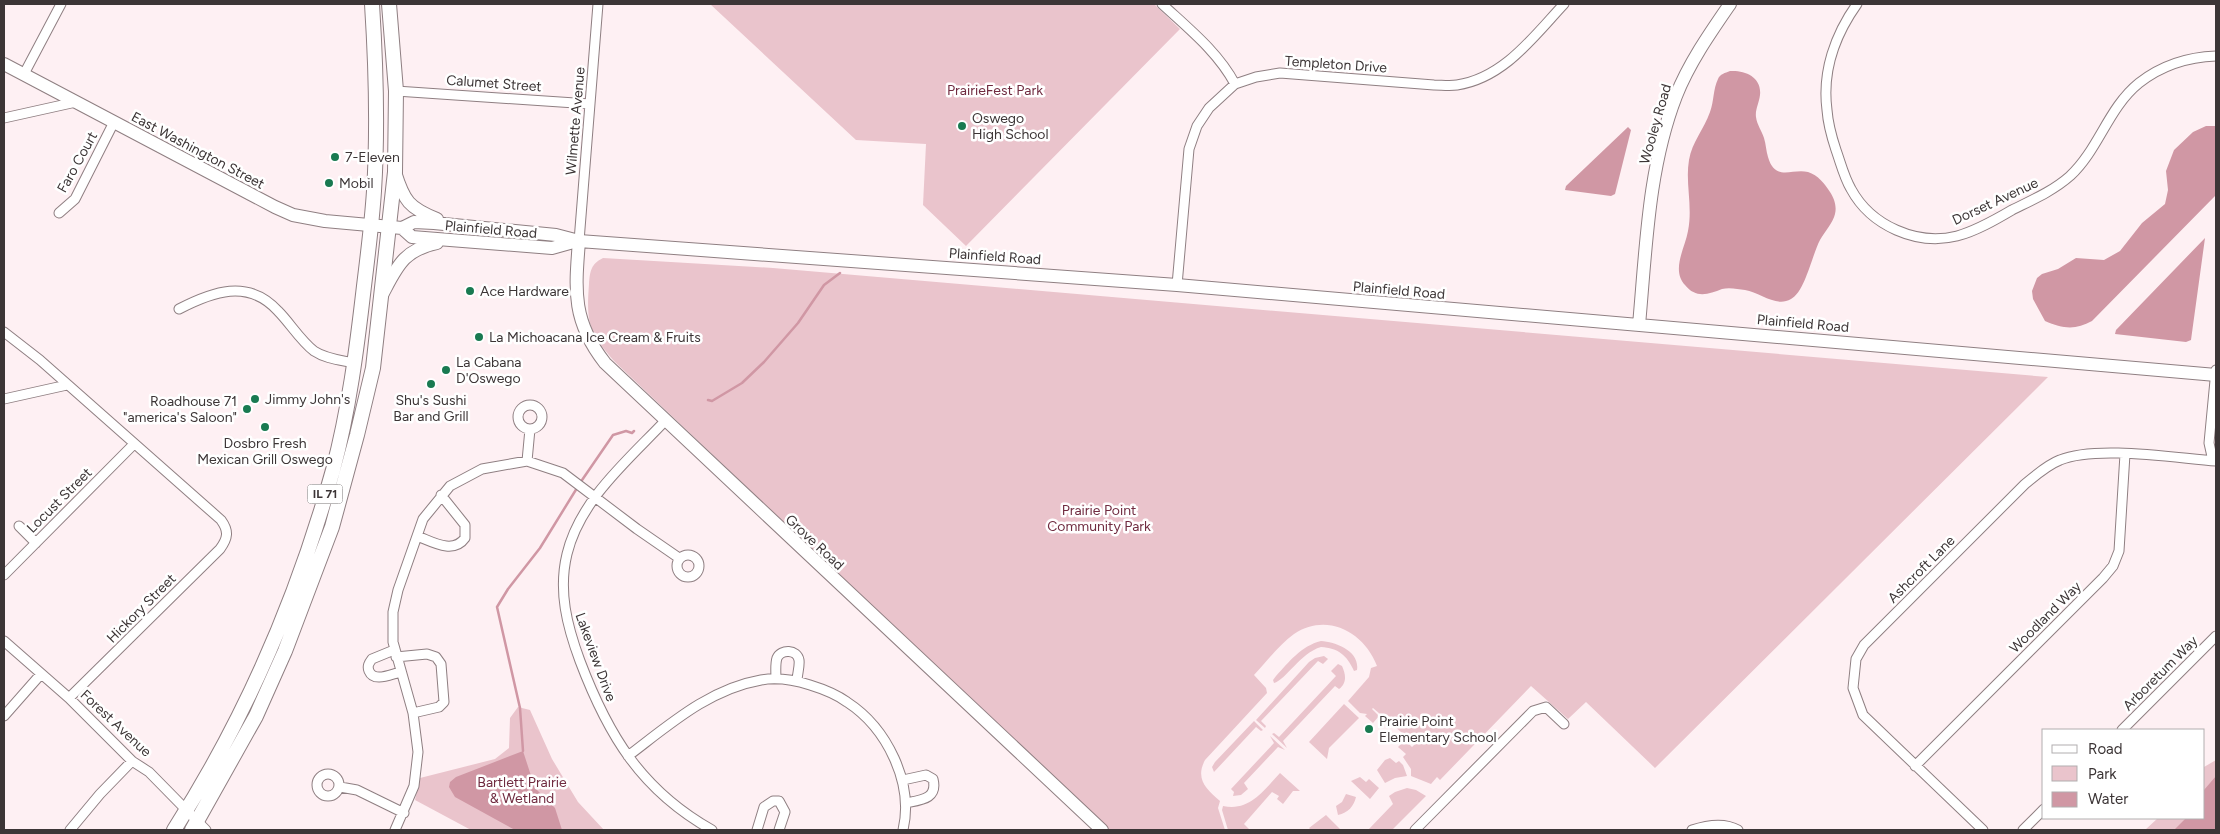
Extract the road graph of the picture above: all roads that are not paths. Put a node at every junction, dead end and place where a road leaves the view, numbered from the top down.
1 (61, 4) edge
2 (372, 4) edge
3 (389, 4) edge
4 (598, 4) edge
5 (1162, 4) edge
6 (1564, 4) edge
7 (1730, 4) edge
8 (1857, 4) edge
9 (2216, 56) edge
10 (4, 64) edge
11 (24, 74) junction
12 (1235, 84) junction
13 (396, 91) junction
14 (76, 102) junction
15 (590, 104) junction
16 (4, 118) edge
17 (114, 122) junction
18 (395, 172) junction
19 (60, 213) dead end
20 (371, 224) junction
21 (451, 225) junction
22 (396, 227) junction
23 (450, 240) junction
24 (579, 240) junction
25 (1177, 285) junction
26 (382, 295) junction
27 (179, 309) dead end
28 (1640, 325) junction
29 (4, 332) edge
30 (354, 363) junction
31 (2216, 370) edge
32 (2216, 375) edge
33 (67, 384) junction
34 (4, 399) edge
35 (665, 421) junction
36 (530, 428) dead end
37 (134, 444) junction
38 (2125, 454) junction
39 (2215, 459) edge
40 (527, 461) junction
41 (441, 495) junction
42 (595, 496) junction
43 (19, 526) dead end
44 (416, 536) junction
45 (36, 543) junction
46 (679, 558) dead end
47 (4, 575) edge
48 (2216, 636) edge
49 (4, 640) edge
50 (395, 653) junction
51 (401, 672) junction
52 (41, 674) junction
53 (776, 679) junction
54 (797, 681) junction
55 (69, 698) junction
56 (413, 713) junction
57 (4, 716) edge
58 (1564, 724) dead end
59 (2123, 729) edge
60 (628, 756) junction
61 (132, 761) junction
62 (1915, 766) junction
63 (903, 780) junction
64 (340, 787) dead end
65 (906, 803) junction
66 (187, 810) junction
67 (2042, 811) edge
68 (404, 813) junction
69 (199, 827) edge
70 (70, 830) edge
71 (174, 830) edge
72 (395, 830) edge
73 (712, 830) edge
74 (757, 830) edge
75 (779, 830) edge
76 (903, 830) edge
77 (1102, 830) edge
78 (1414, 830) edge
79 (1692, 830) edge
80 (1738, 830) edge
81 (1983, 830) edge
82 (2023, 830) edge

1 - 11 street
2 - 20 main road, IL 71
3 - 13 main road, IL 71
4 - 15 street, Wilmette Avenue
5 - 12 street
6 - 12 street, Templeton Drive
7 - 28 main road, Wooley Road
8 - 9 street, Dorset Avenue
10 - 11 main road, East Washington Street
11 - 14 main road, East Washington Street
12 - 25 street, Templeton Drive
13 - 15 street, Calumet Street
13 - 18 main road, IL 71
14 - 16 street
14 - 17 main road, East Washington Street
15 - 24 street, Wilmette Avenue
17 - 19 street, Faro Court
17 - 20 main road, East Washington Street
18 - 21 main road
18 - 22 main road, IL 71
20 - 22 main road, East Washington Street
20 - 30 main road, IL 71
21 - 22 main road, Plainfield Road
21 - 24 main road, Plainfield Road
22 - 23 main road, Plainfield Road
22 - 26 main road, IL 71
23 - 24 main road, Plainfield Road
23 - 26 main road
24 - 25 main road, Plainfield Road
24 - 35 main road, Grove Road
25 - 28 main road, Plainfield Road
26 - 69 main road, IL 71
27 - 30 street
28 - 32 main road, Plainfield Road
29 - 33 street
30 - 66 main road, IL 71
31 - 32 street
32 - 39 street
33 - 34 street
33 - 37 street
35 - 42 street, Lakeview Drive
35 - 77 main road, Grove Road
36 - 40 street
37 - 45 street, Locust Street
37 - 55 street, Hickory Street
38 - 39 street, Ashcroft Lane
38 - 62 street, Woodland Way
38 - 62 street, Ashcroft Lane
40 - 41 street
40 - 42 street
41 - 44 street
41 - 44 street
42 - 46 street
42 - 60 street, Lakeview Drive
43 - 45 street
44 - 50 street
45 - 47 street, Locust Street
48 - 59 street, Arboretum Way
49 - 52 street, Forest Avenue
50 - 51 street
50 - 51 street
50 - 56 street
51 - 56 street
52 - 55 street, Forest Avenue
52 - 57 street
53 - 54 street
53 - 54 street
53 - 60 street
54 - 63 street
55 - 61 street, Forest Avenue
56 - 68 street
58 - 78 street
60 - 73 street, Lakeview Drive
61 - 66 street, Forest Avenue
61 - 70 street
62 - 81 street, Ashcroft Lane
63 - 65 street
63 - 65 street
64 - 68 street
65 - 76 street
66 - 69 street, Forest Avenue
66 - 71 main road, IL 71
67 - 82 street
68 - 72 street
74 - 75 street
79 - 80 street

